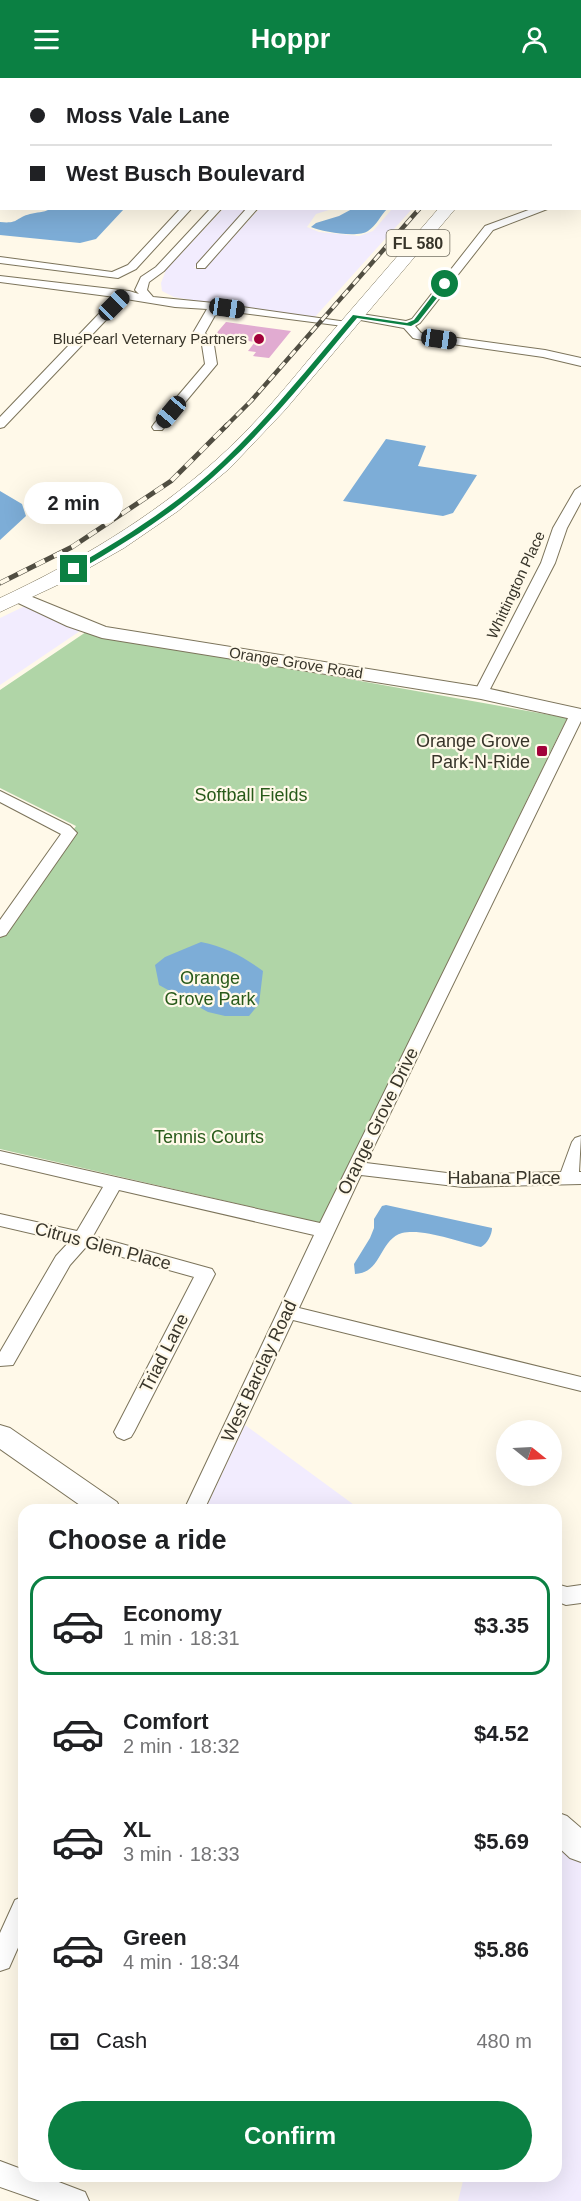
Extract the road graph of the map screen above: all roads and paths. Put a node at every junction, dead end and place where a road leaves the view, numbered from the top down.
1 (185, 210) edge
2 (215, 210) edge
3 (251, 210) edge
4 (446, 210) edge
5 (539, 210) edge
6 (0, 260) edge
7 (201, 266) dead end
8 (160, 269) junction
9 (0, 279) edge
10 (120, 295) junction
11 (147, 298) junction
12 (171, 298) junction
13 (214, 306) junction
14 (351, 321) junction
15 (408, 325) junction
16 (581, 362) edge
17 (0, 424) edge
18 (158, 427) dead end
19 (581, 490) edge
20 (20, 597) junction
21 (0, 606) edge
22 (481, 693) junction
23 (579, 715) edge
24 (0, 796) edge
25 (0, 932) edge
26 (581, 1142) edge
27 (0, 1157) edge
28 (355, 1168) junction
29 (574, 1178) edge
30 (114, 1183) junction
31 (0, 1220) edge
32 (325, 1231) junction
33 (82, 1239) junction
34 (205, 1274) joint
35 (287, 1312) junction
36 (0, 1359) edge
37 (581, 1384) edge
38 (123, 1432) dead end
39 (0, 1435) edge
40 (98, 1504) edge
41 (197, 1504) edge
42 (562, 1594) edge
43 (581, 1594) edge
44 (562, 1831) edge
45 (581, 1848) edge
46 (18, 1920) edge
47 (0, 1960) edge
48 (0, 2174) edge
49 (18, 2180) edge
50 (23, 2182) edge
51 (76, 2201) edge

1 - 6 street
2 - 8 street
3 - 7 street
4 - 14 main road, FL 580
5 - 15 street
8 - 11 street
8 - 12 street
9 - 10 street
10 - 11 street
10 - 17 street
11 - 12 street
11 - 13 street
12 - 13 street
13 - 14 street
13 - 18 street
14 - 15 street
14 - 20 main road, FL 580
15 - 16 street
19 - 22 street, Whittington Place
20 - 21 main road, FL 580
20 - 22 street, Orange Grove Road
22 - 23 street, Orange Grove Road
23 - 28 street, Orange Grove Drive
24 - 25 street
26 - 29 street
27 - 30 street
28 - 29 street, Habana Place
28 - 32 street, Orange Grove Drive
30 - 32 street
30 - 33 street
31 - 33 street, Citrus Glen Place
32 - 35 street, West Barclay Road
33 - 34 street, Citrus Glen Place
33 - 36 street
34 - 38 street, Triad Lane
35 - 37 street
35 - 41 street, West Barclay Road
39 - 40 street
42 - 43 street
44 - 45 street
46 - 47 street
48 - 49 street
50 - 51 street

